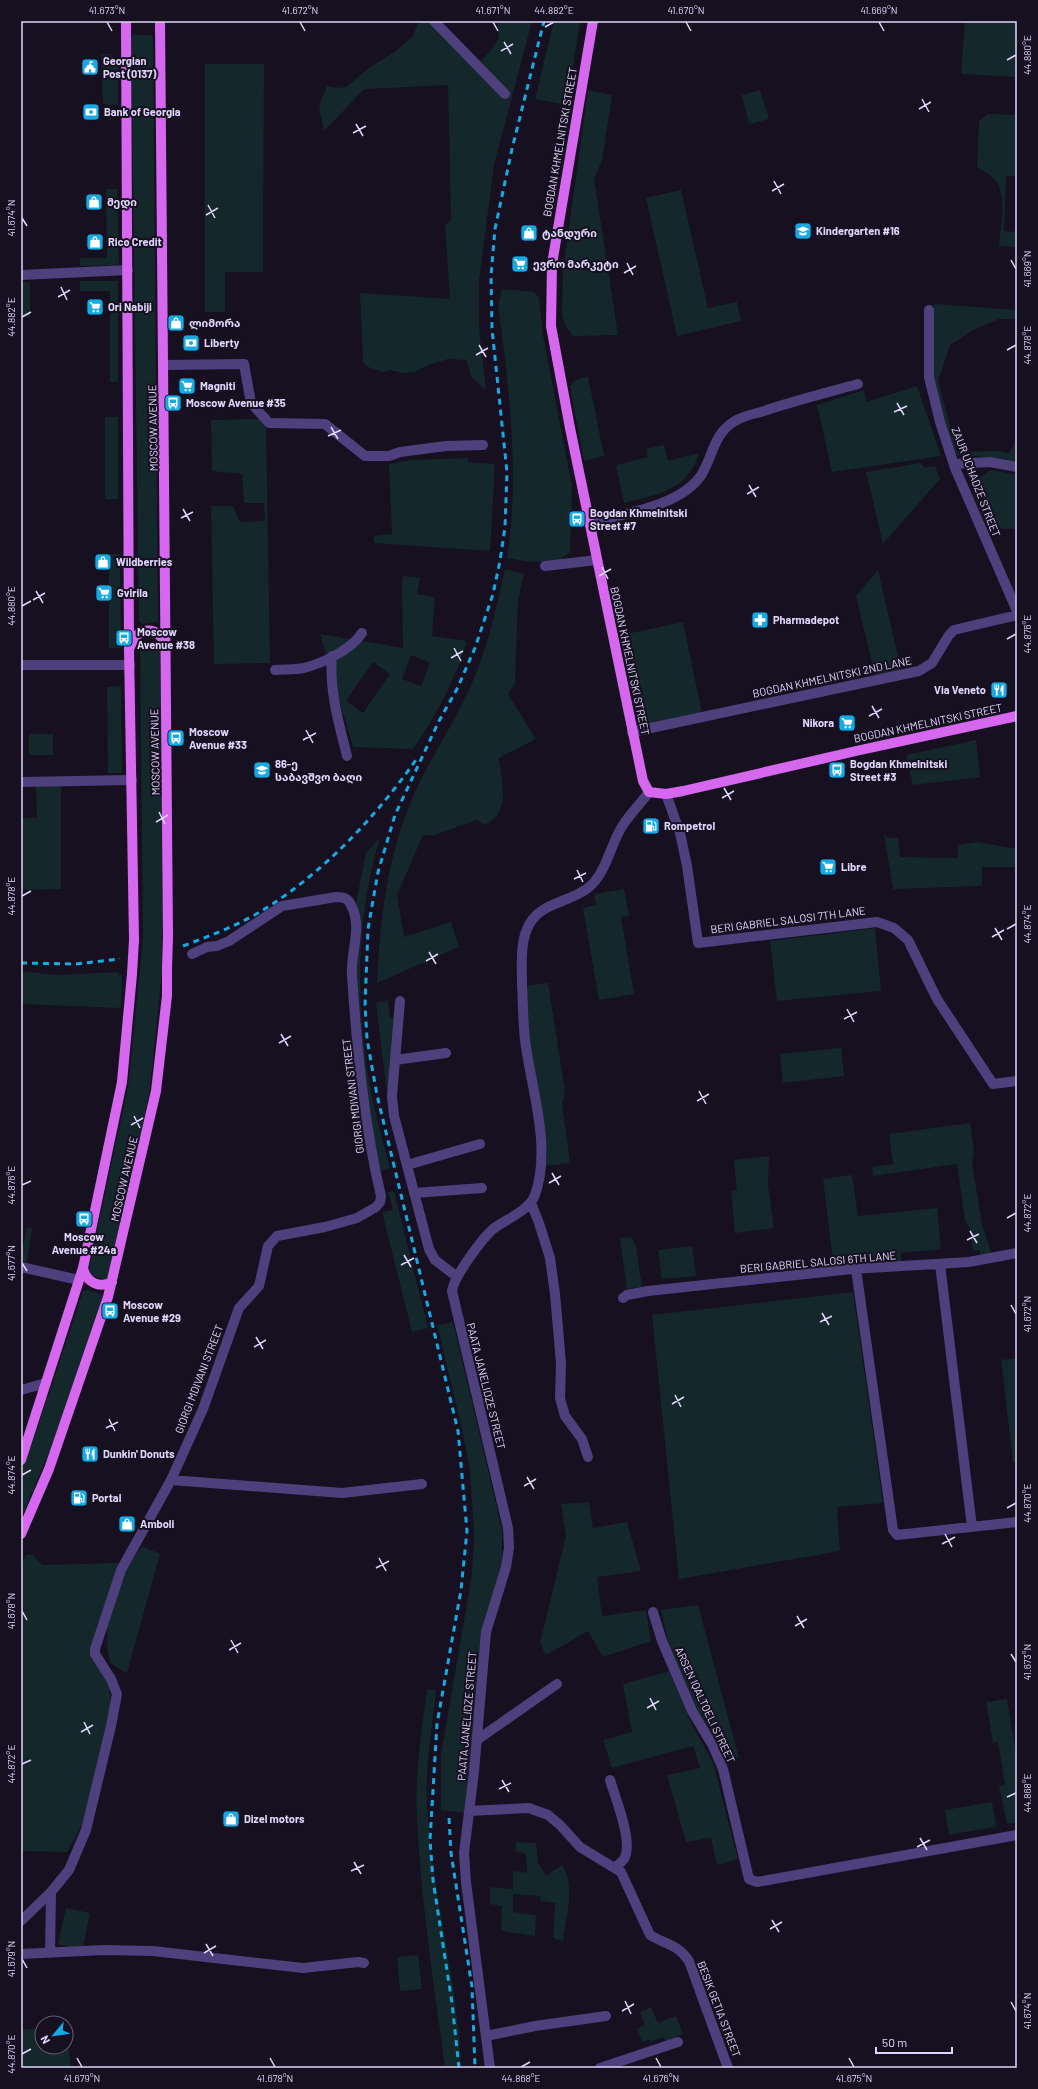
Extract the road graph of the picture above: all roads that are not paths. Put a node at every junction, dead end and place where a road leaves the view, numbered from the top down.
1 (126, 21) edge
2 (160, 21) edge
3 (434, 21) edge
4 (593, 21) edge
5 (505, 94) dead end
6 (128, 270) junction
7 (21, 275) edge
8 (929, 310) dead end
9 (164, 365) junction
10 (858, 384) dead end
11 (483, 445) dead end
12 (954, 464) junction
13 (1017, 467) edge
14 (590, 523) junction
15 (597, 560) junction
16 (544, 566) dead end
17 (1017, 611) edge
18 (1017, 615) edge
19 (362, 633) dead end
20 (166, 644) junction
21 (129, 649) junction
22 (332, 656) junction
23 (21, 665) edge
24 (130, 665) junction
25 (275, 670) dead end
26 (1017, 716) edge
27 (632, 732) junction
28 (346, 756) dead end
29 (132, 780) junction
30 (21, 782) edge
31 (649, 792) junction
32 (666, 794) junction
33 (192, 954) dead end
34 (400, 1001) dead end
35 (446, 1053) dead end
36 (395, 1060) junction
37 (1017, 1081) edge
38 (480, 1144) dead end
39 (407, 1165) junction
40 (482, 1188) dead end
41 (414, 1194) junction
42 (531, 1203) junction
43 (1017, 1253) edge
44 (940, 1264) junction
45 (21, 1267) edge
46 (82, 1268) junction
47 (856, 1269) junction
48 (456, 1276) junction
49 (79, 1280) junction
50 (112, 1282) junction
51 (623, 1298) dead end
52 (46, 1383) junction
53 (21, 1390) edge
54 (588, 1457) dead end
55 (21, 1460) edge
56 (172, 1480) junction
57 (422, 1484) dead end
58 (1017, 1522) edge
59 (972, 1527) junction
60 (21, 1534) edge
61 (653, 1612) dead end
62 (557, 1684) dead end
63 (477, 1740) junction
64 (610, 1780) dead end
65 (469, 1811) junction
66 (1017, 1836) edge
67 (615, 1867) junction
68 (51, 1892) junction
69 (21, 1921) edge
70 (50, 1953) junction
71 (21, 1954) edge
72 (364, 1963) dead end
73 (606, 2016) dead end
74 (486, 2036) junction
75 (678, 2042) dead end
76 (490, 2068) edge
77 (600, 2068) edge
78 (728, 2068) edge

1 - 6 main road, MOSCOW AVENUE
2 - 9 main road, MOSCOW AVENUE
3 - 5 street
4 - 14 main road, BOGDAN KHMELNITSKI STREET
6 - 7 street
6 - 21 main road, MOSCOW AVENUE
8 - 12 street, ZAUR UCHADZE STREET
9 - 11 street
9 - 20 main road, MOSCOW AVENUE
10 - 14 street
12 - 13 street
12 - 17 street, ZAUR UCHADZE STREET
14 - 15 main road, BOGDAN KHMELNITSKI STREET
15 - 16 street
15 - 27 main road, BOGDAN KHMELNITSKI STREET
18 - 27 street, BOGDAN KHMELNITSKI 2ND LANE
19 - 22 street
20 - 21 main road
20 - 50 main road, MOSCOW AVENUE, bridge
21 - 24 main road, MOSCOW AVENUE
22 - 25 street
22 - 28 street
23 - 24 street
24 - 29 main road, MOSCOW AVENUE
26 - 32 main road, BOGDAN KHMELNITSKI STREET
27 - 31 main road, BOGDAN KHMELNITSKI STREET
29 - 30 street
29 - 46 main road, MOSCOW AVENUE, bridge
31 - 32 main road, BOGDAN KHMELNITSKI STREET
31 - 42 street
32 - 37 street, BERI GABRIEL SALOSI 7TH LANE
33 - 56 street, GIORGI MDIVANI STREET
34 - 36 street
35 - 36 street
36 - 39 street
38 - 39 street
39 - 41 street
40 - 41 street
41 - 48 street
42 - 48 street, PAATA JANELIDZE STREET
42 - 54 street
43 - 44 street, BERI GABRIEL SALOSI 6TH LANE
44 - 47 street, BERI GABRIEL SALOSI 6TH LANE
44 - 59 street
45 - 49 street
46 - 49 main road, MOSCOW AVENUE
46 - 50 main road
47 - 51 street, BERI GABRIEL SALOSI 6TH LANE
47 - 59 street
48 - 63 street, PAATA JANELIDZE STREET
49 - 52 main road, MOSCOW AVENUE
50 - 60 main road, MOSCOW AVENUE
52 - 53 street
52 - 55 main road, MOSCOW AVENUE
56 - 57 street
56 - 68 street, GIORGI MDIVANI STREET
58 - 59 street
61 - 66 street, ARSEN IQALTOELI STREET
62 - 63 street
63 - 65 street, PAATA JANELIDZE STREET
64 - 67 street
65 - 67 street, BESIK GETIA STREET
65 - 74 street, PAATA JANELIDZE STREET
67 - 78 street, BESIK GETIA STREET
68 - 69 street, GIORGI MDIVANI STREET
68 - 70 street
70 - 71 street
70 - 72 street
73 - 74 street
74 - 76 street, PAATA JANELIDZE STREET
75 - 77 street

